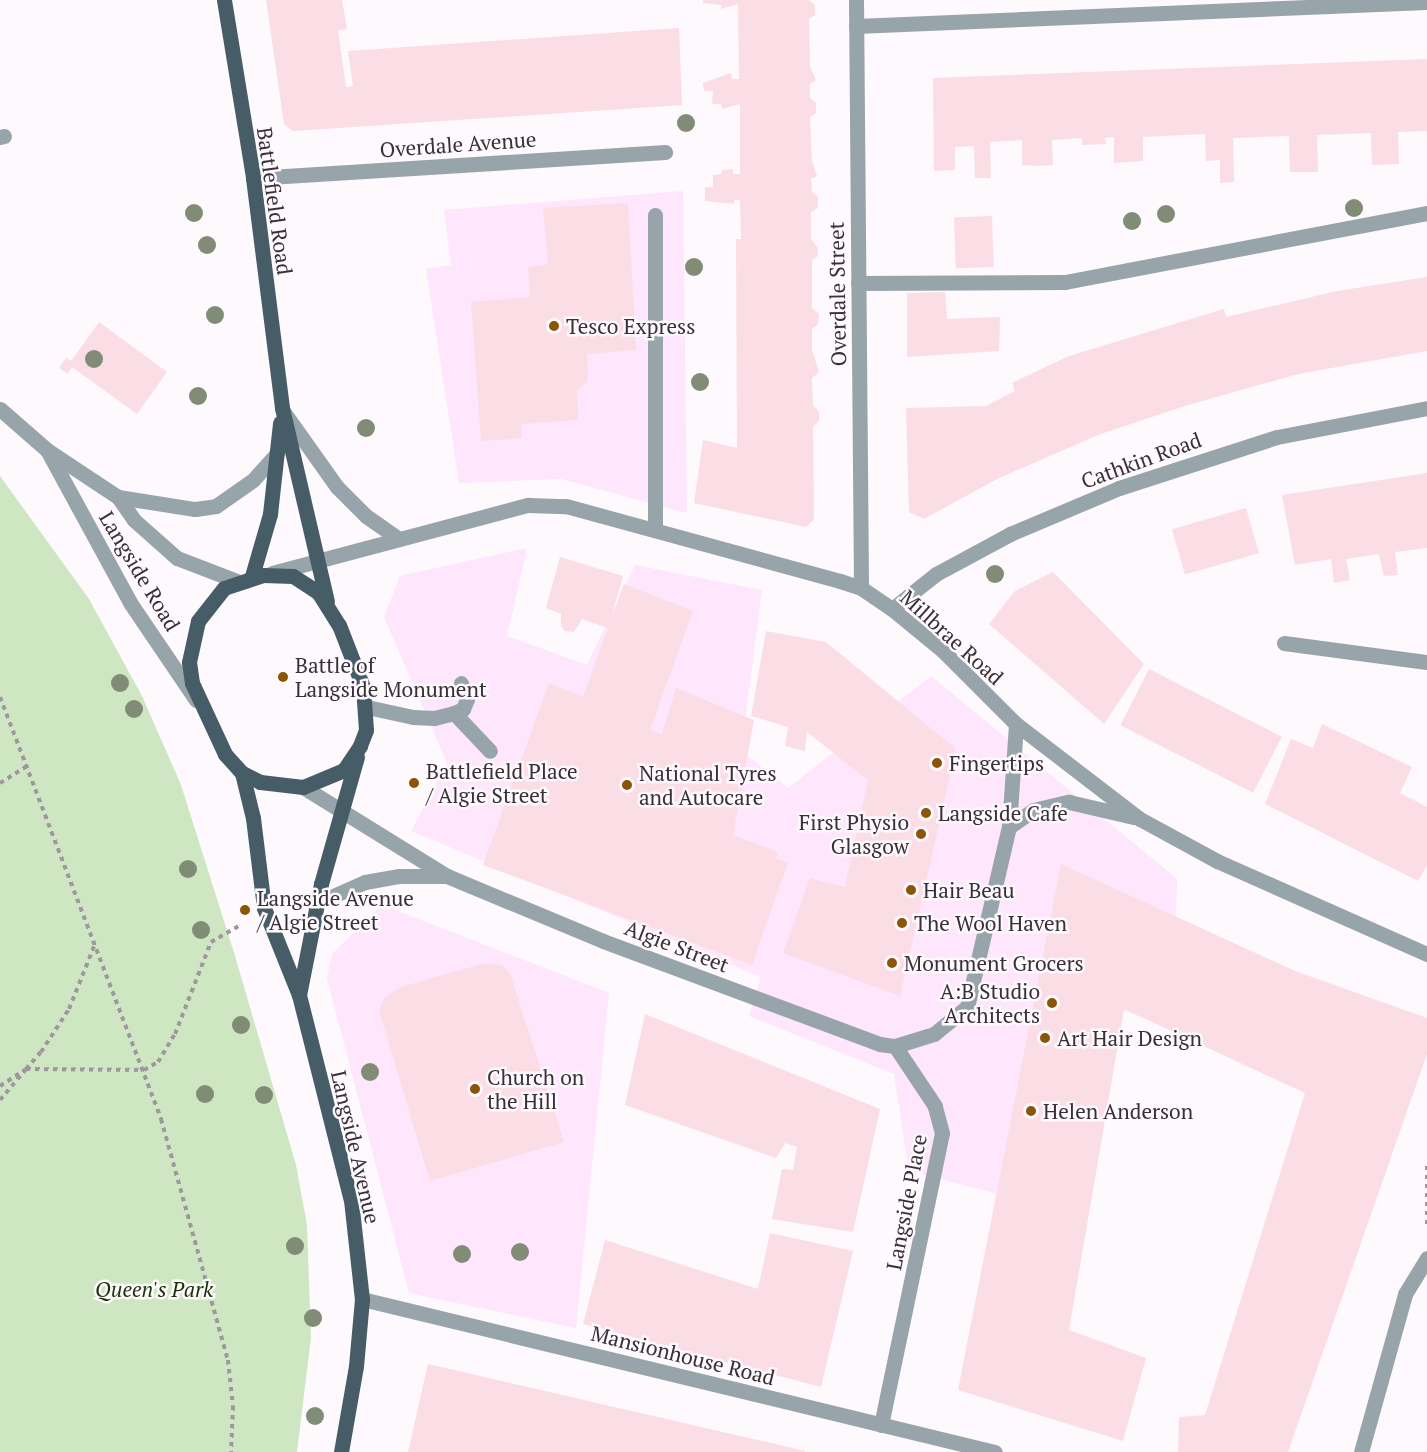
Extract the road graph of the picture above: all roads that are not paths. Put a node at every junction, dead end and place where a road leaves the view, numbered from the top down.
1 (224, 0) edge
2 (855, 0) edge
3 (1427, 2) edge
4 (856, 26) junction
5 (665, 152) dead end
6 (252, 178) junction
7 (1427, 213) edge
8 (655, 215) dead end
9 (858, 283) junction
10 (282, 408) junction
11 (1427, 408) edge
12 (0, 409) edge
13 (47, 450) junction
14 (277, 453) junction
15 (118, 496) junction
16 (655, 530) junction
17 (399, 539) junction
18 (317, 563) junction
19 (257, 576) junction
20 (237, 581) junction
21 (861, 588) junction
22 (328, 604) junction
23 (892, 609) junction
24 (1284, 643) dead end
25 (1427, 662) edge
26 (461, 683) dead end
27 (367, 707) junction
28 (202, 710) junction
29 (454, 713) junction
30 (1016, 724) junction
31 (360, 746) junction
32 (490, 751) dead end
33 (242, 773) junction
34 (303, 787) junction
35 (344, 812) junction
36 (1140, 819) junction
37 (1009, 827) junction
38 (447, 876) junction
39 (317, 903) junction
40 (1427, 954) edge
41 (299, 995) junction
42 (895, 1046) junction
43 (1427, 1258) edge
44 (362, 1299) junction
45 (881, 1425) junction
46 (340, 1452) edge
47 (995, 1452) edge
48 (1361, 1452) edge

1 - 6 main road, Battlefield Road
2 - 4 street, Overdale Street
3 - 4 street
4 - 9 street, Overdale Street
5 - 6 street, Overdale Avenue
6 - 10 main road, Battlefield Road
7 - 9 street
8 - 16 street
9 - 21 street, Overdale Street
10 - 14 main road, Battlefield Road
10 - 17 street
10 - 18 main road, Battlefield Road
11 - 23 street, Cathkin Road
12 - 13 street, Langside Road
13 - 15 street, Langside Road
13 - 28 street, Langside Road
14 - 15 street
14 - 19 main road, Battlefield Road
15 - 20 street, Langside Road
16 - 17 street, Millbrae Road
16 - 21 street, Millbrae Road
17 - 18 street, Millbrae Road
18 - 19 street, Millbrae Road
18 - 22 main road, Battlefield Road
19 - 20 main road
19 - 22 main road
20 - 28 main road
21 - 23 street, Millbrae Road
22 - 27 main road
23 - 30 street, Millbrae Road
24 - 25 street
26 - 29 street
27 - 29 street
27 - 31 main road
28 - 33 main road
29 - 32 street
30 - 36 street, Millbrae Road
30 - 37 street
31 - 34 main road
31 - 35 main road, Langside Avenue
33 - 34 main road
33 - 41 main road, Langside Avenue
34 - 35 street, Algie Street
35 - 38 street, Algie Street
35 - 39 main road, Langside Avenue
36 - 37 street
36 - 40 street, Millbrae Road
37 - 42 street
38 - 39 street, Algie Street
38 - 42 street, Algie Street
39 - 41 main road, Langside Avenue
41 - 44 main road, Langside Avenue
42 - 45 street, Langside Place
43 - 48 street
44 - 45 street, Mansionhouse Road
44 - 46 main road, Langside Avenue
45 - 47 street, Mansionhouse Road

